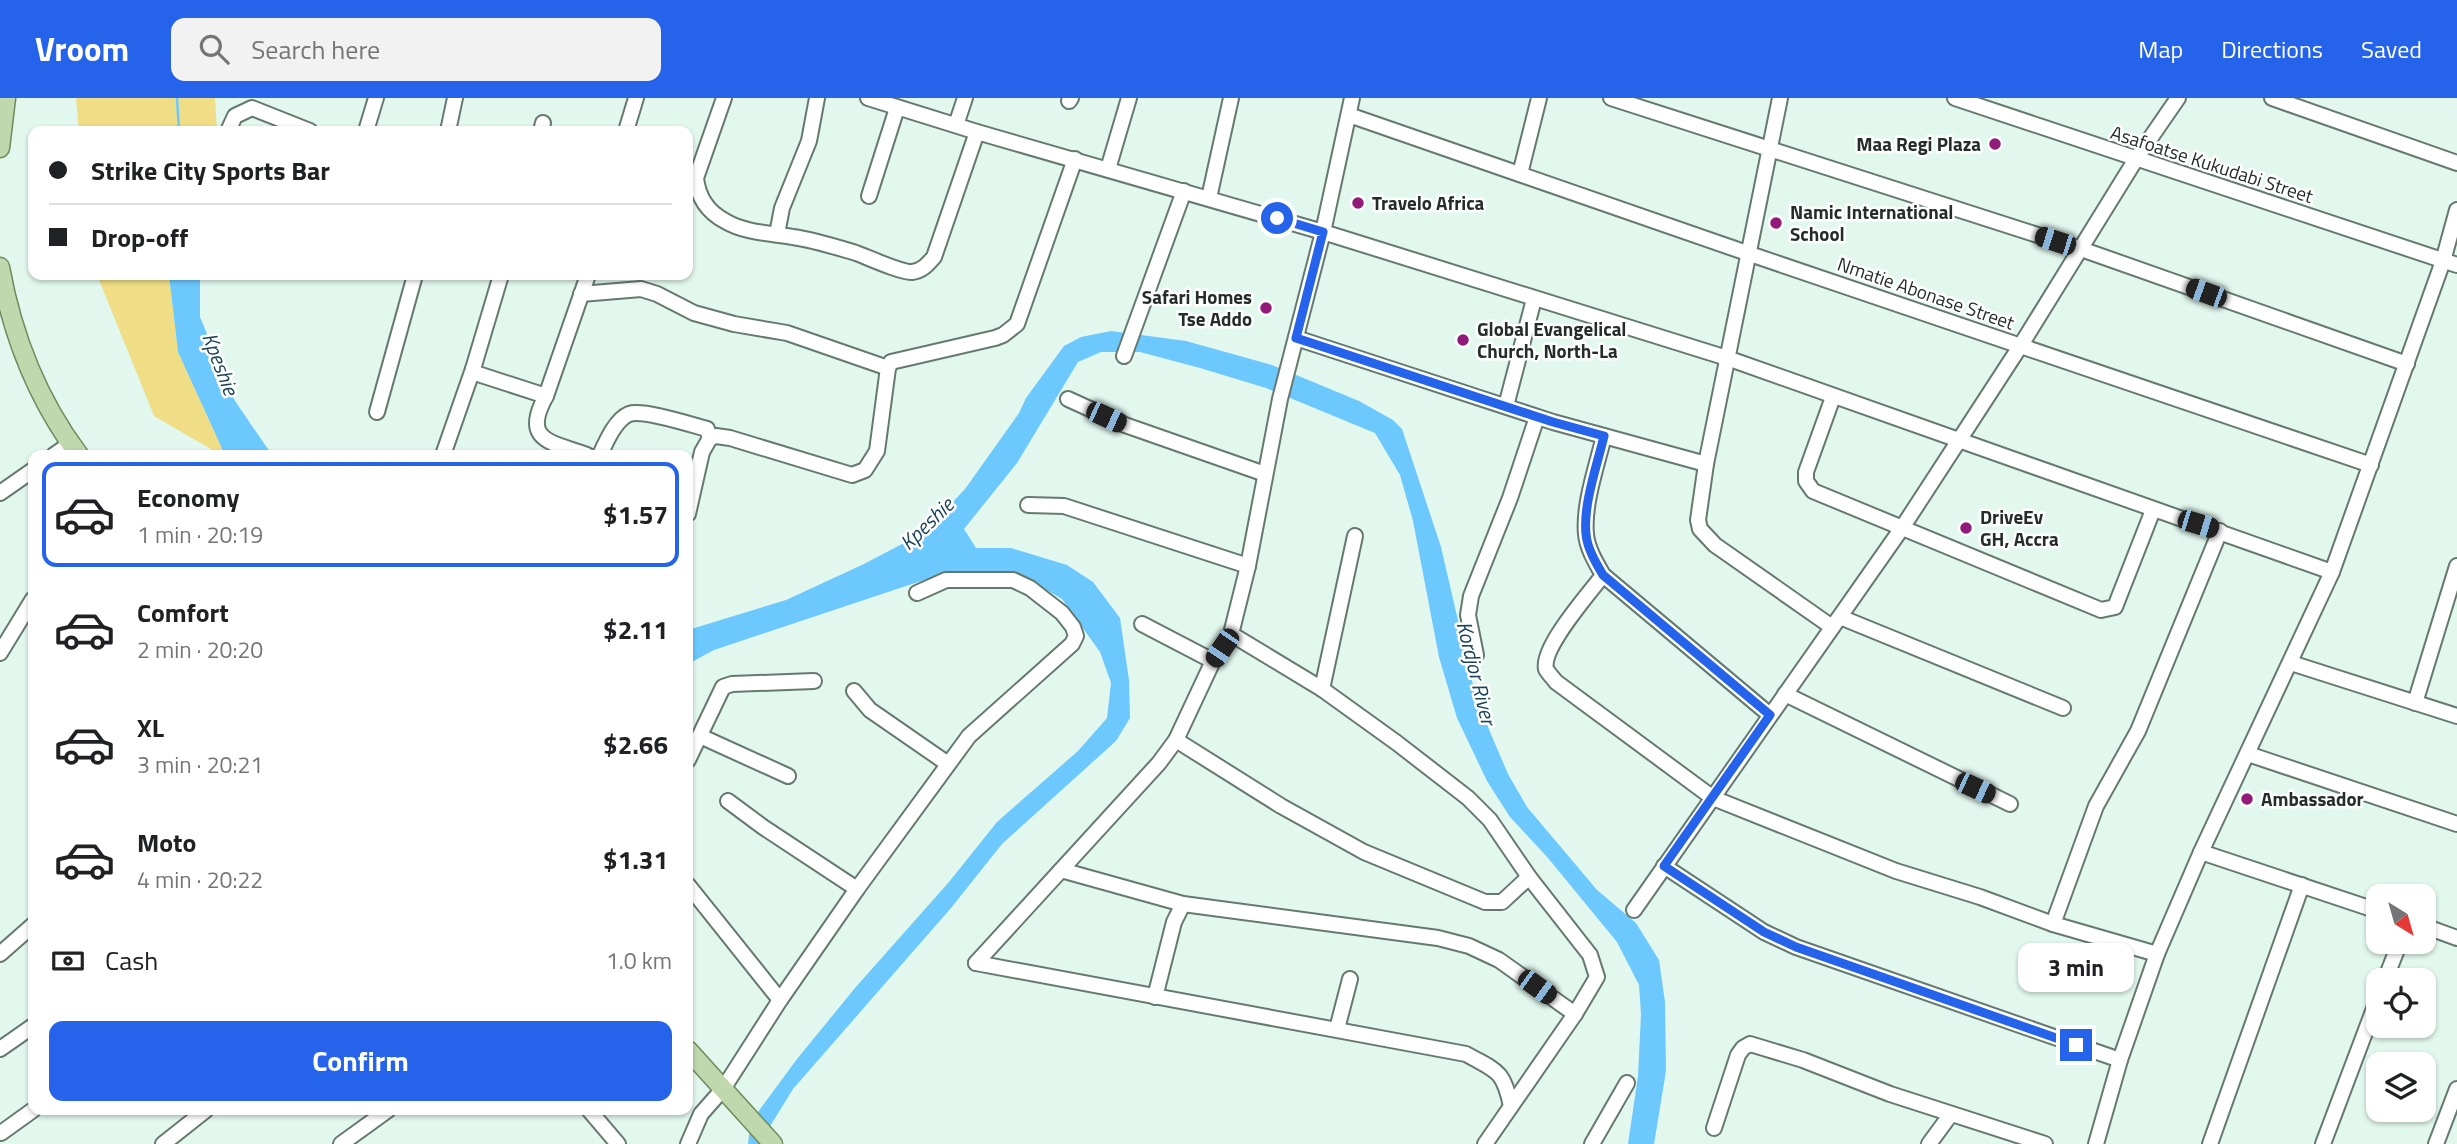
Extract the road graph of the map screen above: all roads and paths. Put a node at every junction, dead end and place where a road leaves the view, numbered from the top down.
1 (6, 98) edge
2 (376, 98) edge
3 (455, 98) edge
4 (636, 98) edge
5 (724, 98) edge
6 (817, 98) edge
7 (869, 98) edge
8 (965, 98) edge
9 (1129, 98) edge
10 (1231, 98) edge
11 (1352, 98) edge
12 (1539, 98) edge
13 (1611, 98) edge
14 (1780, 98) edge
15 (1955, 98) edge
16 (2178, 98) edge
17 (2272, 98) edge
18 (897, 108) junction
19 (1349, 115) junction
20 (956, 125) junction
21 (230, 126) edge
22 (297, 126) edge
23 (368, 126) edge
24 (449, 126) edge
25 (628, 126) edge
26 (977, 132) junction
27 (0, 148) edge
28 (1768, 148) junction
29 (1075, 159) junction
30 (2136, 159) junction
31 (2457, 163) edge
32 (1108, 169) junction
33 (1520, 174) junction
34 (1184, 191) junction
35 (869, 196) dead end
36 (1209, 198) junction
37 (2457, 211) edge
38 (1323, 232) junction
39 (777, 234) junction
40 (2081, 249) junction
41 (1747, 253) junction
42 (2450, 263) edge
43 (0, 267) edge
44 (414, 280) edge
45 (500, 280) edge
46 (586, 280) edge
47 (581, 294) junction
48 (1534, 299) junction
49 (1296, 338) junction
50 (2021, 345) junction
51 (1124, 356) dead end
52 (1727, 358) junction
53 (2407, 364) junction
54 (888, 368) junction
55 (473, 369) junction
56 (546, 396) junction
57 (1833, 397) junction
58 (1068, 399) dead end
59 (1506, 406) junction
60 (377, 412) dead end
61 (1537, 417) junction
62 (1604, 436) junction
63 (710, 438) junction
64 (1959, 440) junction
65 (75, 449) edge
66 (445, 450) edge
67 (573, 450) edge
68 (603, 450) edge
69 (1706, 464) junction
70 (2371, 465) junction
71 (28, 473) edge
72 (1265, 474) junction
73 (693, 492) edge
74 (0, 493) edge
75 (1028, 505) dead end
76 (2153, 510) junction
77 (1902, 527) junction
78 (2220, 531) junction
79 (1355, 536) dead end
80 (1248, 566) junction
81 (2457, 566) edge
82 (2332, 572) junction
83 (1603, 575) junction
84 (917, 593) dead end
85 (2452, 599) edge
86 (28, 607) edge
87 (1836, 622) junction
88 (1142, 624) dead end
89 (1231, 634) junction
90 (0, 653) edge
91 (1476, 655) dead end
92 (1213, 661) junction
93 (2291, 663) junction
94 (814, 681) dead end
95 (1322, 689) junction
96 (854, 691) dead end
97 (1785, 694) junction
98 (2415, 703) junction
99 (2063, 709) dead end
100 (1770, 715) junction
101 (2457, 716) edge
102 (700, 736) junction
103 (1176, 740) junction
104 (693, 750) edge
105 (2248, 754) junction
106 (948, 764) junction
107 (788, 776) dead end
108 (1713, 798) junction
109 (728, 801) dead end
110 (2010, 804) dead end
111 (2457, 824) edge
112 (2201, 852) junction
113 (1664, 866) junction
114 (1061, 870) junction
115 (1529, 877) junction
116 (2302, 884) junction
117 (857, 889) junction
118 (693, 891) edge
119 (1183, 904) junction
120 (2366, 907) edge
121 (1634, 910) dead end
122 (2053, 924) junction
123 (28, 929) edge
124 (2436, 930) edge
125 (2457, 938) edge
126 (0, 954) edge
127 (2157, 954) junction
128 (1350, 979) dead end
129 (1155, 997) junction
130 (780, 1000) junction
131 (1575, 1014) junction
132 (28, 1029) edge
133 (1338, 1029) junction
134 (2366, 1030) edge
135 (0, 1049) edge
136 (693, 1056) edge
137 (2120, 1060) junction
138 (1627, 1083) dead end
139 (723, 1089) junction
140 (2457, 1089) edge
141 (1511, 1106) junction
142 (28, 1113) edge
143 (1951, 1114) junction
144 (200, 1115) edge
145 (381, 1115) edge
146 (593, 1115) edge
147 (1714, 1128) dead end
148 (0, 1133) edge
149 (769, 1140) edge
150 (9, 1144) edge
151 (163, 1144) edge
152 (341, 1144) edge
153 (618, 1144) edge
154 (688, 1144) edge
155 (1485, 1144) edge
156 (1592, 1144) edge
157 (1929, 1144) edge
158 (2045, 1144) edge
159 (2096, 1144) edge
160 (2210, 1144) edge
161 (2323, 1144) edge
162 (2436, 1144) edge

1 - 27 main road
2 - 23 street
3 - 24 street
4 - 25 street
5 - 39 street
6 - 39 street
7 - 18 street
8 - 20 street
9 - 32 street
10 - 36 street
11 - 19 street
12 - 33 street
13 - 28 street
14 - 28 street
15 - 30 street, Asafoatse Kukudabi Street
16 - 30 street
17 - 31 street
18 - 20 street
18 - 35 street
19 - 33 street, Nmatie Abonase Street
19 - 38 street
20 - 26 street
21 - 22 street
26 - 29 street
26 - 39 street
28 - 40 street
28 - 41 street
29 - 32 street
29 - 54 street
30 - 40 street
30 - 42 street, Asafoatse Kukudabi Street
32 - 34 street
33 - 41 street, Nmatie Abonase Street
34 - 36 street
34 - 51 street
36 - 38 street
37 - 42 street
38 - 48 street
38 - 49 street
40 - 50 street
40 - 53 street
41 - 50 street, Nmatie Abonase Street
41 - 52 street
42 - 53 street
43 - 65 main road
44 - 60 street
45 - 55 street
46 - 47 street
47 - 54 street
47 - 56 street
48 - 52 street
48 - 59 street
49 - 59 street
49 - 72 street
50 - 64 street
50 - 70 street, Nmatie Abonase Street
52 - 57 street
52 - 69 street
53 - 70 street
54 - 63 street
55 - 56 street
55 - 66 street
56 - 67 street
57 - 64 street
57 - 77 street
58 - 72 street
59 - 61 street
61 - 62 street
61 - 91 street
62 - 69 street
62 - 83 street
63 - 68 street
63 - 73 street
64 - 76 street
64 - 77 street
69 - 87 street
70 - 82 street
71 - 74 street
72 - 80 street
75 - 80 street
76 - 77 street
76 - 78 street
77 - 87 street
78 - 82 street
78 - 122 street
79 - 95 street
80 - 89 street
81 - 85 street
82 - 93 street
83 - 100 street
83 - 108 street
84 - 106 street
85 - 98 street
86 - 90 street
87 - 97 street
87 - 99 street
88 - 92 street
89 - 92 street
89 - 95 street
92 - 103 street
93 - 98 street
93 - 105 street
94 - 102 street
95 - 115 street
96 - 106 street
97 - 100 street
97 - 110 street
98 - 101 street
100 - 108 street
102 - 104 street
102 - 107 street
103 - 114 street
103 - 115 street
105 - 111 street
105 - 112 street
106 - 117 street
108 - 113 street
108 - 122 street
109 - 117 street
112 - 116 street
112 - 127 street
113 - 121 street
113 - 137 street
114 - 119 street
114 - 129 street
115 - 131 street
116 - 120 street
116 - 160 street
117 - 130 street
118 - 130 street
119 - 129 street
119 - 131 street
122 - 127 street
123 - 126 street
124 - 125 street
127 - 137 street
128 - 133 street
129 - 133 street
130 - 139 street
131 - 141 street
132 - 135 street
133 - 141 street
134 - 161 street
136 - 139 main road
137 - 159 street
138 - 156 street
139 - 149 main road
139 - 154 street
140 - 162 street
141 - 155 street
142 - 148 street
143 - 147 street
143 - 157 street
143 - 158 street
144 - 151 street
145 - 152 street
146 - 153 street
148 - 150 street

